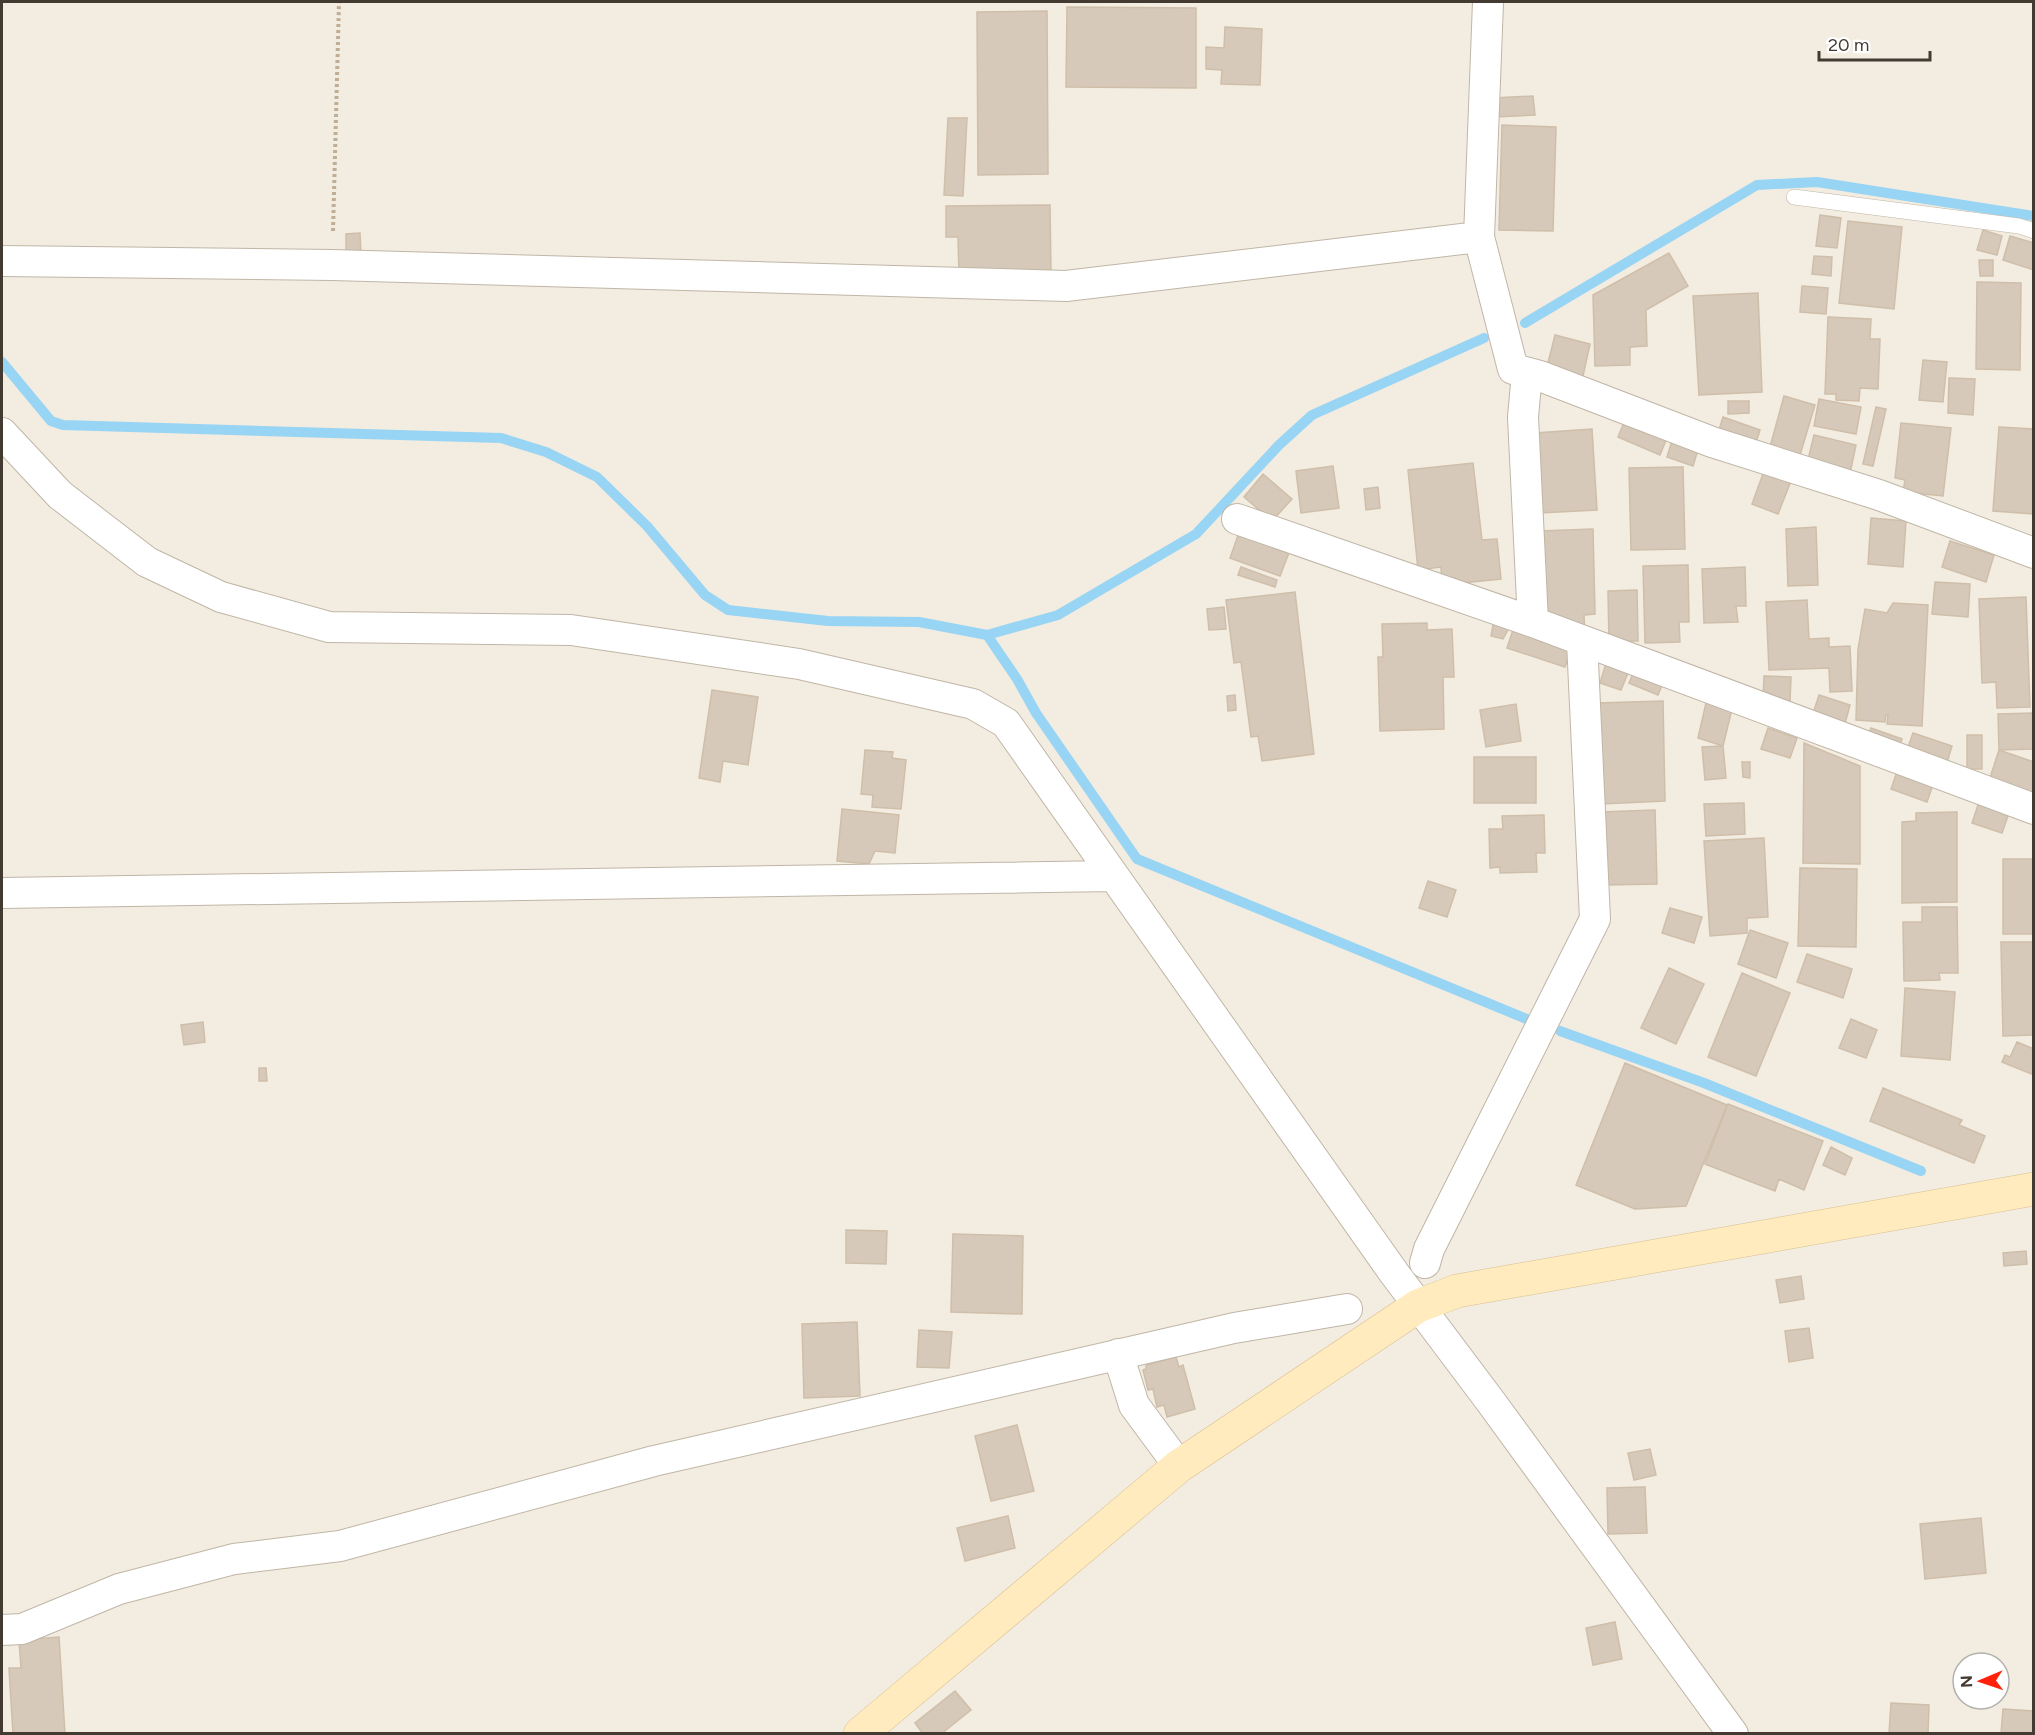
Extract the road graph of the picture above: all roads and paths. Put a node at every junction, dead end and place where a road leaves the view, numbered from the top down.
1 (339, 2) edge
2 (1488, 2) edge
3 (1794, 198) dead end
4 (2034, 231) edge
5 (1479, 237) junction
6 (2, 261) edge
7 (332, 265) junction
8 (1527, 373) junction
9 (7, 443) edge
10 (1237, 519) dead end
11 (2034, 553) edge
12 (1533, 622) junction
13 (1582, 641) junction
14 (2034, 809) edge
15 (1113, 876) junction
16 (2, 893) edge
17 (2034, 1189) edge
18 (1425, 1263) dead end
19 (1418, 1306) junction
20 (1347, 1309) dead end
21 (1118, 1354) junction
22 (1179, 1466) junction
23 (2, 1630) edge
24 (860, 1734) edge
25 (1733, 1734) edge

1 - 7 path
2 - 5 street
3 - 4 lane
5 - 7 street
5 - 8 street
6 - 7 street
8 - 11 street
8 - 12 street
9 - 15 street
10 - 12 street
12 - 13 street
13 - 14 street
13 - 18 street
15 - 16 street
15 - 19 street
17 - 19 street
19 - 22 street
19 - 25 street
20 - 21 street
21 - 22 street
21 - 23 street
22 - 24 street

